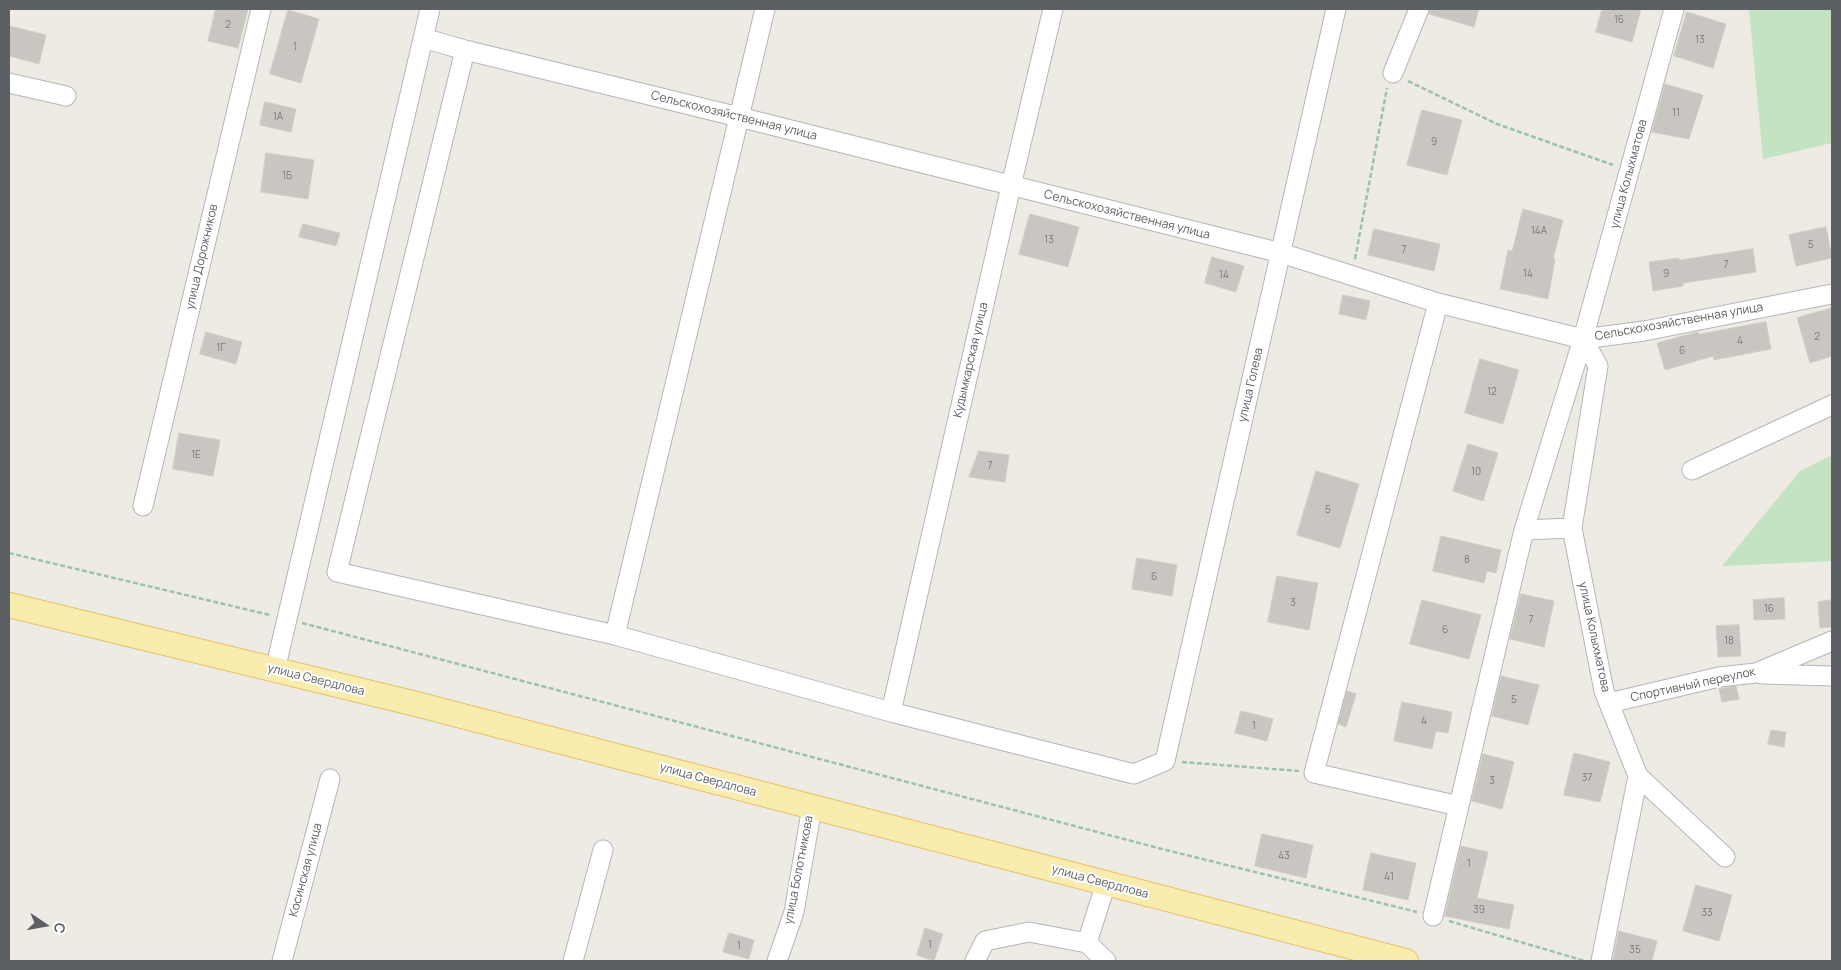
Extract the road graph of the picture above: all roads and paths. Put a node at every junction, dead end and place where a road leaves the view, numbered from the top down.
1 (261, 9) edge
2 (430, 9) edge
3 (765, 9) edge
4 (1053, 9) edge
5 (1336, 9) edge
6 (1419, 9) edge
7 (1674, 9) edge
8 (423, 38) junction
9 (465, 50) junction
10 (1393, 73) junction
11 (9, 83) edge
12 (66, 96) dead end
13 (739, 117) junction
14 (1630, 171) junction
15 (1011, 186) junction
16 (1281, 253) junction
17 (1352, 275) junction
18 (1832, 294) edge
19 (1438, 303) junction
20 (1583, 339) junction
21 (1832, 405) edge
22 (1692, 470) dead end
23 (143, 506) dead end
24 (1572, 528) junction
25 (1524, 530) junction
26 (9, 553) edge
27 (9, 605) edge
28 (287, 619) junction
29 (615, 635) junction
30 (1832, 641) edge
31 (275, 670) junction
32 (1756, 674) junction
33 (1832, 676) edge
34 (1609, 703) junction
35 (891, 712) junction
36 (1166, 761) junction
37 (1314, 773) junction
38 (1638, 776) junction
39 (330, 779) dead end
40 (1459, 806) junction
41 (812, 807) junction
42 (603, 850) dead end
43 (1725, 857) dead end
44 (1106, 884) junction
45 (1433, 916) junction
46 (1087, 943) junction
47 (282, 961) edge
48 (573, 961) edge
49 (776, 961) edge
50 (975, 961) edge
51 (1106, 961) edge
52 (1406, 961) edge
53 (1588, 961) edge
54 (1601, 961) edge

1 - 23 street, улица Дорожников
2 - 8 street
3 - 13 street
4 - 15 street, Кудымкарская улица
5 - 16 street, улица Голева
6 - 10 street
7 - 14 street, улица Колыхматова
8 - 9 street, Сельскохозяйственная улица
8 - 28 street
9 - 13 street, Сельскохозяйственная улица
9 - 29 street
10 - 14 path
10 - 17 path
11 - 12 street
13 - 15 street, Сельскохозяйственная улица
13 - 29 street
14 - 20 street, улица Колыхматова
15 - 16 street, Сельскохозяйственная улица
15 - 35 street, Кудымкарская улица
16 - 17 street, Сельскохозяйственная улица
16 - 36 street, улица Голева
17 - 19 street, Сельскохозяйственная улица
18 - 20 street, Сельскохозяйственная улица
19 - 20 street, Сельскохозяйственная улица
19 - 37 street
20 - 24 street, улица Колыхматова
20 - 25 street, улица Колыхматова
21 - 22 street
24 - 25 street
24 - 34 street, улица Колыхматова
25 - 40 street, улица Колыхматова
26 - 28 path
27 - 31 main road, улица Свердлова
28 - 31 street
28 - 45 path
29 - 35 street
30 - 32 street, Спортивный переулок
31 - 41 main road, улица Свердлова
32 - 33 street
32 - 34 street, Спортивный переулок
34 - 38 street, улица Колыхматова
35 - 36 street
36 - 37 path
37 - 40 street
38 - 43 street
38 - 54 street
39 - 47 street, Косинская улица
40 - 45 street, улица Колыхматова
41 - 44 main road, улица Свердлова
41 - 49 street, улица Болотникова
42 - 48 street
44 - 46 street
44 - 52 main road, улица Свердлова
45 - 53 path
46 - 50 street
46 - 51 street

